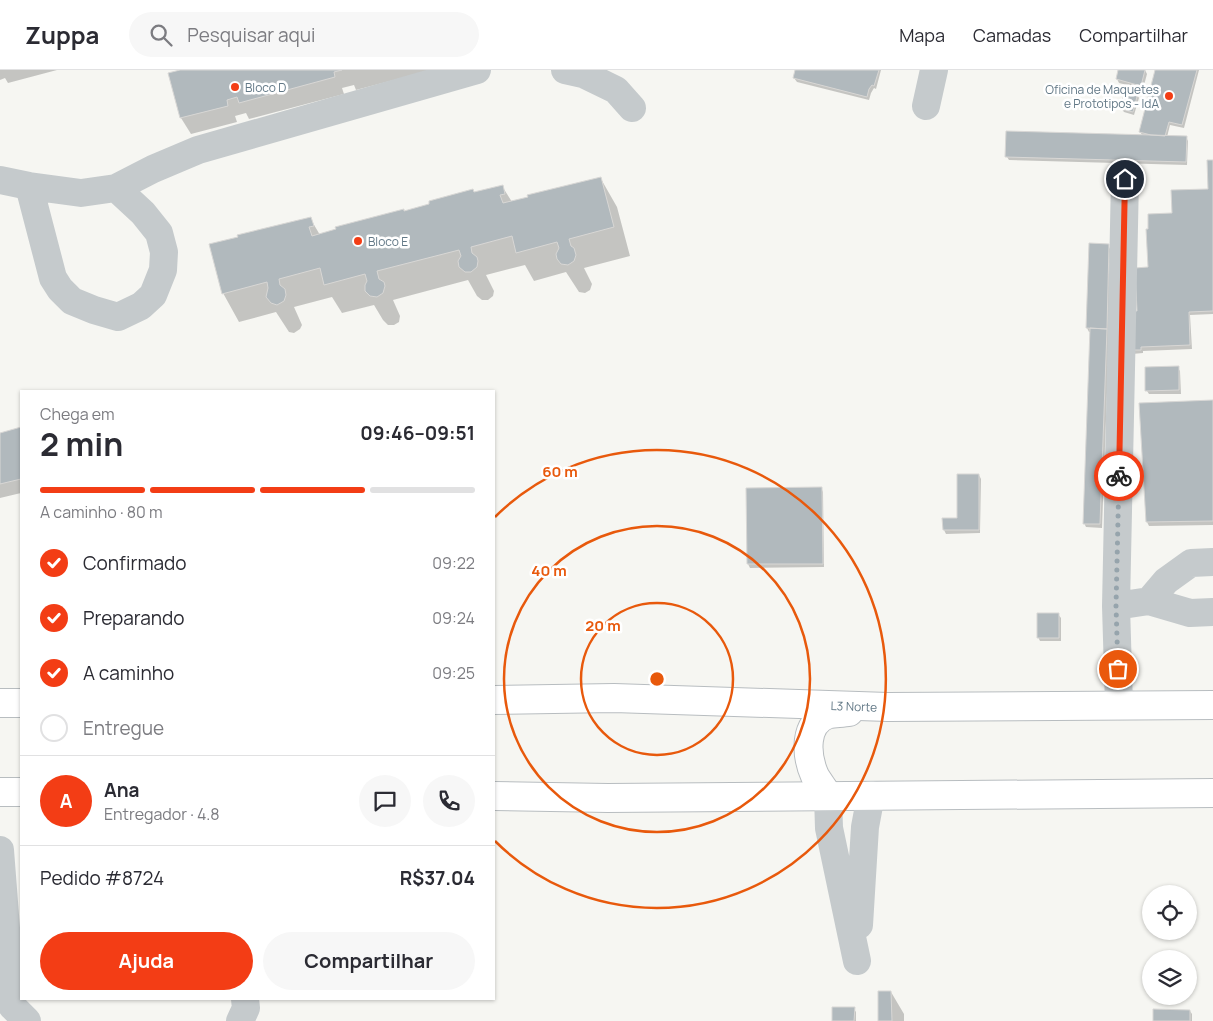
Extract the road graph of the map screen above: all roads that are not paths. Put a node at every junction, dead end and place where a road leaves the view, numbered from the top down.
1 (477, 70) edge
2 (565, 70) edge
3 (934, 70) edge
4 (926, 106) dead end
5 (632, 108) dead end
6 (1125, 179) dead end
7 (0, 180) edge
8 (29, 186) junction
9 (116, 188) junction
10 (1213, 562) edge
11 (1149, 601) junction
12 (1116, 606) junction
13 (1213, 612) edge
14 (495, 700) edge
15 (0, 703) edge
16 (20, 703) edge
17 (1119, 705) junction
18 (1213, 705) edge
19 (888, 706) junction
20 (0, 792) edge
21 (20, 792) edge
22 (1213, 793) edge
23 (495, 796) edge
24 (828, 796) junction
25 (871, 796) junction
26 (0, 850) edge
27 (245, 1000) edge
28 (27, 1021) edge
29 (240, 1021) edge

1 - 9 lane
2 - 5 lane
3 - 4 lane
6 - 12 lane
7 - 8 lane
8 - 9 lane
8 - 9 lane
10 - 11 lane
11 - 12 lane
11 - 13 lane
12 - 17 lane
14 - 19 main road, L3 Norte
15 - 16 main road
17 - 18 main road, L3 Norte
17 - 19 main road, L3 Norte
19 - 24 main road
20 - 21 main road
22 - 25 main road
23 - 24 main road
24 - 25 main road
24 - 25 lane
26 - 28 lane
27 - 29 lane

